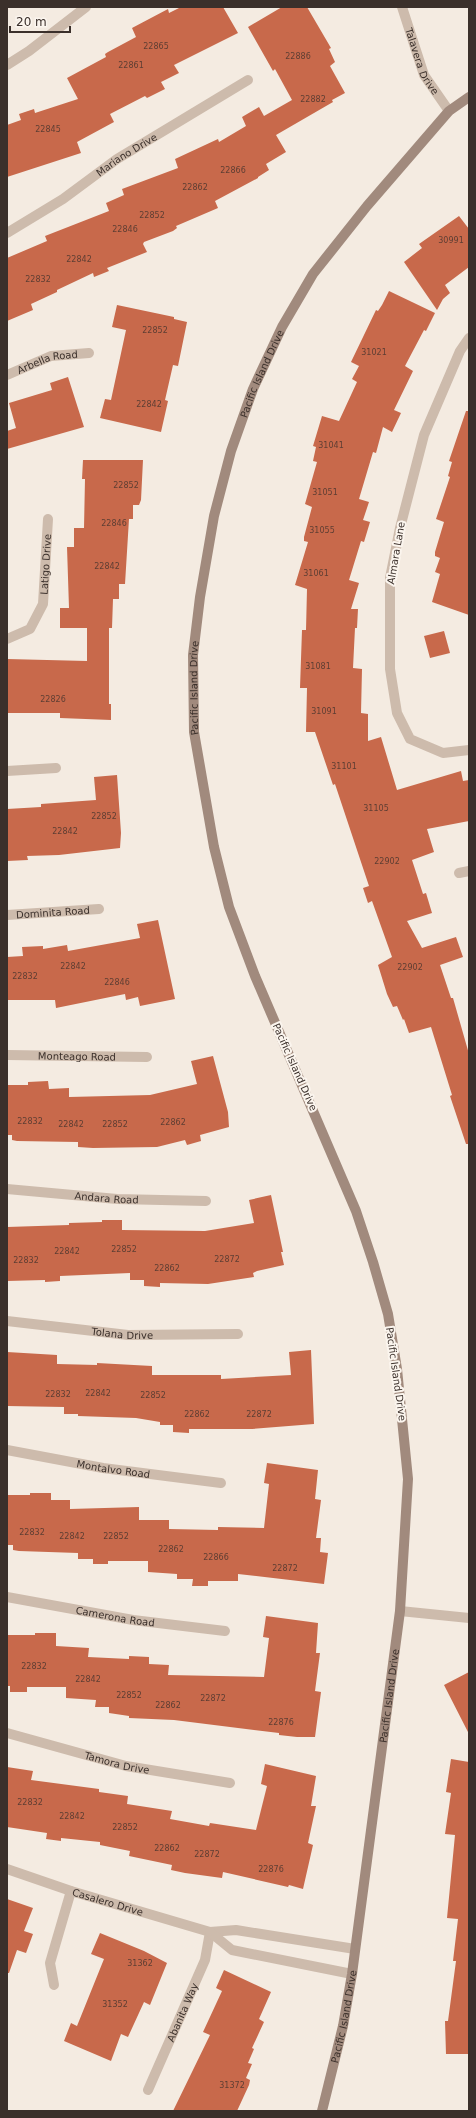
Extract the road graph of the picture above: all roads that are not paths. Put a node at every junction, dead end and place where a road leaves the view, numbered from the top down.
1 (86, 7) edge
2 (402, 7) edge
3 (7, 66) edge
4 (248, 80) dead end
5 (469, 97) edge
6 (449, 111) junction
7 (7, 232) edge
8 (469, 338) edge
9 (89, 353) dead end
10 (7, 375) edge
11 (48, 519) dead end
12 (7, 639) edge
13 (469, 750) edge
14 (56, 768) dead end
15 (7, 771) edge
16 (99, 909) dead end
17 (7, 915) edge
18 (7, 1055) edge
19 (147, 1057) dead end
20 (7, 1190) edge
21 (206, 1201) dead end
22 (7, 1321) edge
23 (238, 1334) dead end
24 (7, 1450) edge
25 (221, 1483) dead end
26 (7, 1597) edge
27 (400, 1611) junction
28 (469, 1618) edge
29 (225, 1631) dead end
30 (7, 1733) edge
31 (230, 1783) dead end
32 (7, 1869) edge
33 (71, 1891) junction
34 (210, 1932) junction
35 (355, 1949) junction
36 (352, 1974) junction
37 (54, 1985) dead end
38 (148, 2090) dead end
39 (322, 2111) edge

1 - 3 street
2 - 6 street, Talavera Drive
4 - 7 street, Mariano Drive
5 - 6 main road, Pacific Island Drive
6 - 27 main road, Pacific Island Drive
8 - 13 street, Almara Lane
9 - 10 street, Arbella Road
11 - 12 street, Latigo Drive
14 - 15 street
16 - 17 street, Dominita Road
18 - 19 street, Monteago Road
20 - 21 street, Andara Road
22 - 23 street, Tolana Drive
24 - 25 street, Montalvo Road
26 - 29 street, Camerona Road
27 - 28 street
27 - 35 main road, Pacific Island Drive
30 - 31 street, Tamora Drive
32 - 33 street, Casalero Drive
33 - 34 street, Casalero Drive
33 - 37 street
34 - 35 street, Casalero Drive
34 - 36 street, Casalero Drive
34 - 38 street, Abanita Way
35 - 36 main road, Pacific Island Drive
36 - 39 main road, Pacific Island Drive

